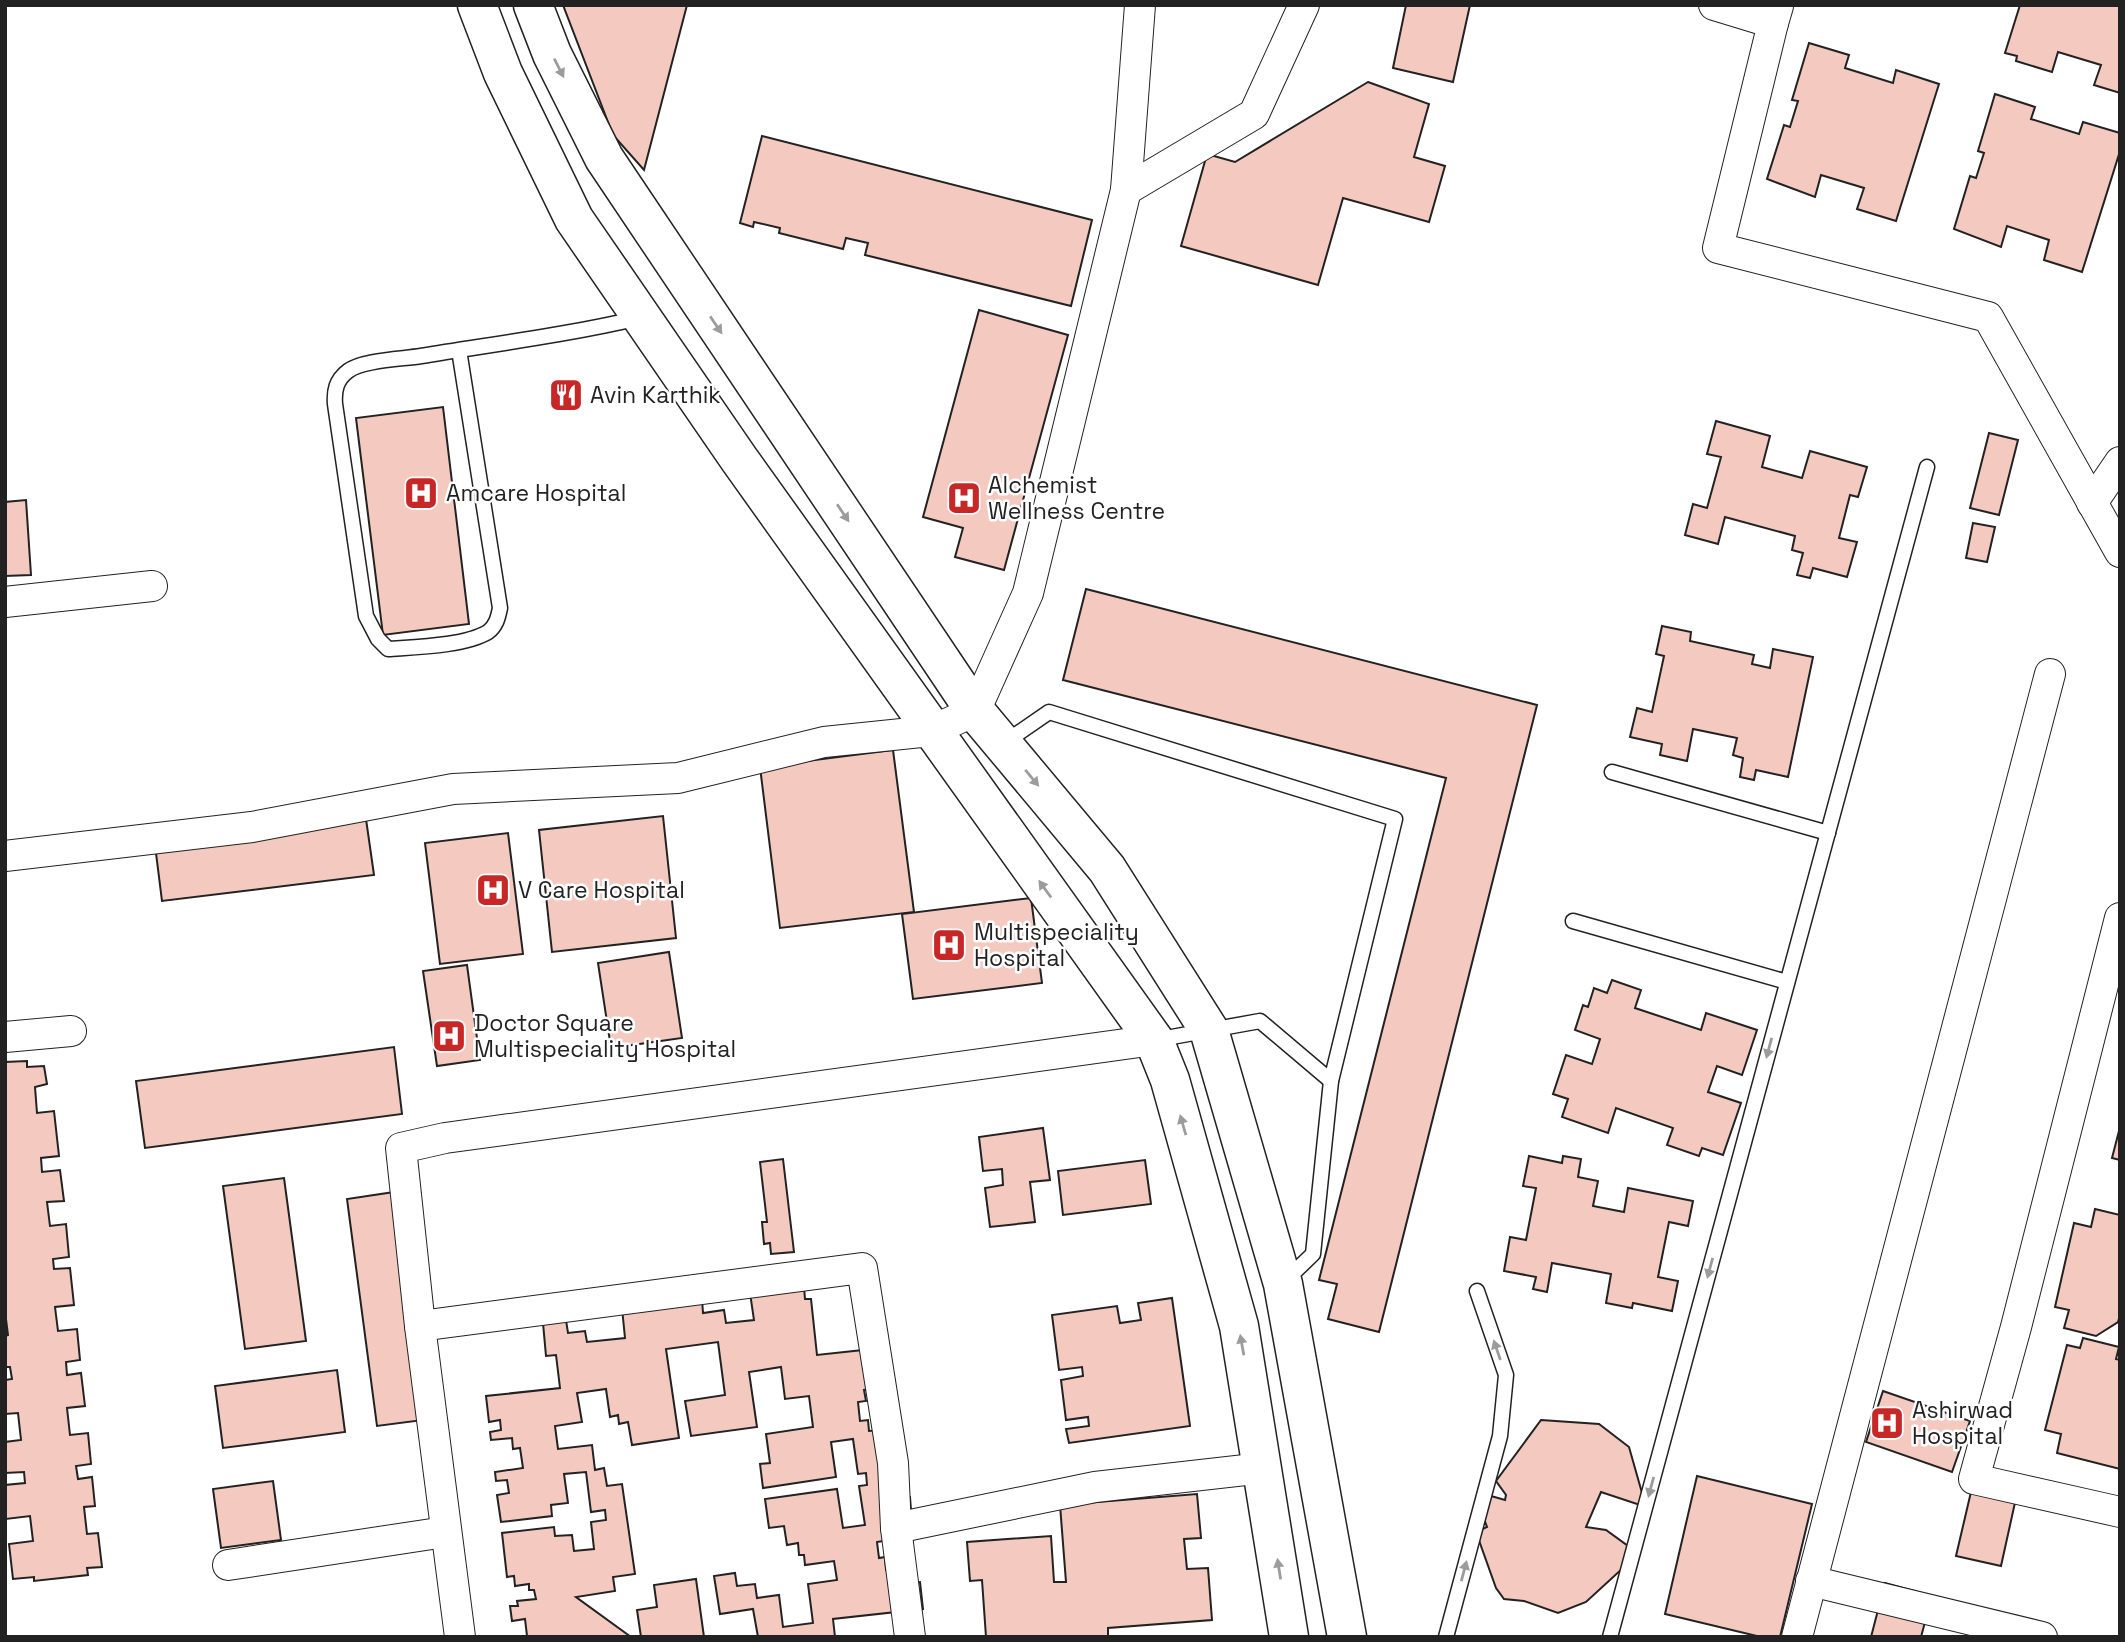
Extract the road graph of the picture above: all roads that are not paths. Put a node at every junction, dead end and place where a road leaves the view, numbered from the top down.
1 (477, 5) edge
2 (533, 5) edge
3 (1140, 5) edge
4 (1304, 5) edge
5 (1714, 5) edge
6 (1776, 14) edge
7 (1126, 190) junction
8 (690, 287) junction
9 (645, 325) junction
10 (459, 350) junction
11 (2120, 462) edge
12 (1927, 467) dead end
13 (2092, 503) junction
14 (2120, 552) edge
15 (152, 586) dead end
16 (5, 602) edge
17 (2049, 674) dead end
18 (975, 710) junction
19 (931, 731) junction
20 (1003, 744) junction
21 (1612, 772) dead end
22 (1828, 834) junction
23 (5, 856) edge
24 (2120, 918) edge
25 (1573, 921) dead end
26 (1787, 982) junction
27 (1209, 1030) junction
28 (71, 1031) dead end
29 (5, 1037) edge
30 (1154, 1040) junction
31 (1331, 1081) junction
32 (1283, 1284) junction
33 (1477, 1292) dead end
34 (420, 1326) junction
35 (1263, 1468) junction
36 (2120, 1512) edge
37 (896, 1528) junction
38 (445, 1532) junction
39 (228, 1564) dead end
40 (1811, 1581) junction
41 (460, 1637) edge
42 (910, 1637) edge
43 (1289, 1637) edge
44 (1347, 1637) edge
45 (1446, 1637) edge
46 (1610, 1637) edge
47 (1797, 1637) edge
48 (2042, 1637) edge

1 - 9 main road
2 -> 8 main road
3 - 7 street
4 - 7 street
5 - 6 street
6 - 13 street
7 - 18 street
8 - 9 main road
8 -> 18 main road
9 - 10 lane
9 - 19 main road
10 - 10 lane
11 - 13 street
12 - 22 lane
13 - 14 street
15 - 16 street
17 - 40 street
18 - 19 street
18 - 20 main road
19 - 23 street
30 -> 19 main road
20 -> 27 main road
20 - 31 lane
21 - 22 lane
22 - 26 lane
24 - 36 street
25 - 26 lane
26 -> 46 lane
27 - 30 lane
27 - 31 lane
27 - 32 main road
28 - 29 street
30 - 34 street
35 -> 30 main road
31 - 32 lane
32 - 44 main road
45 -> 33 lane
34 - 37 street
34 - 38 street
35 - 37 street
43 -> 35 main road
37 - 42 street
38 - 39 street
38 - 41 street
40 - 47 street
40 - 48 street

